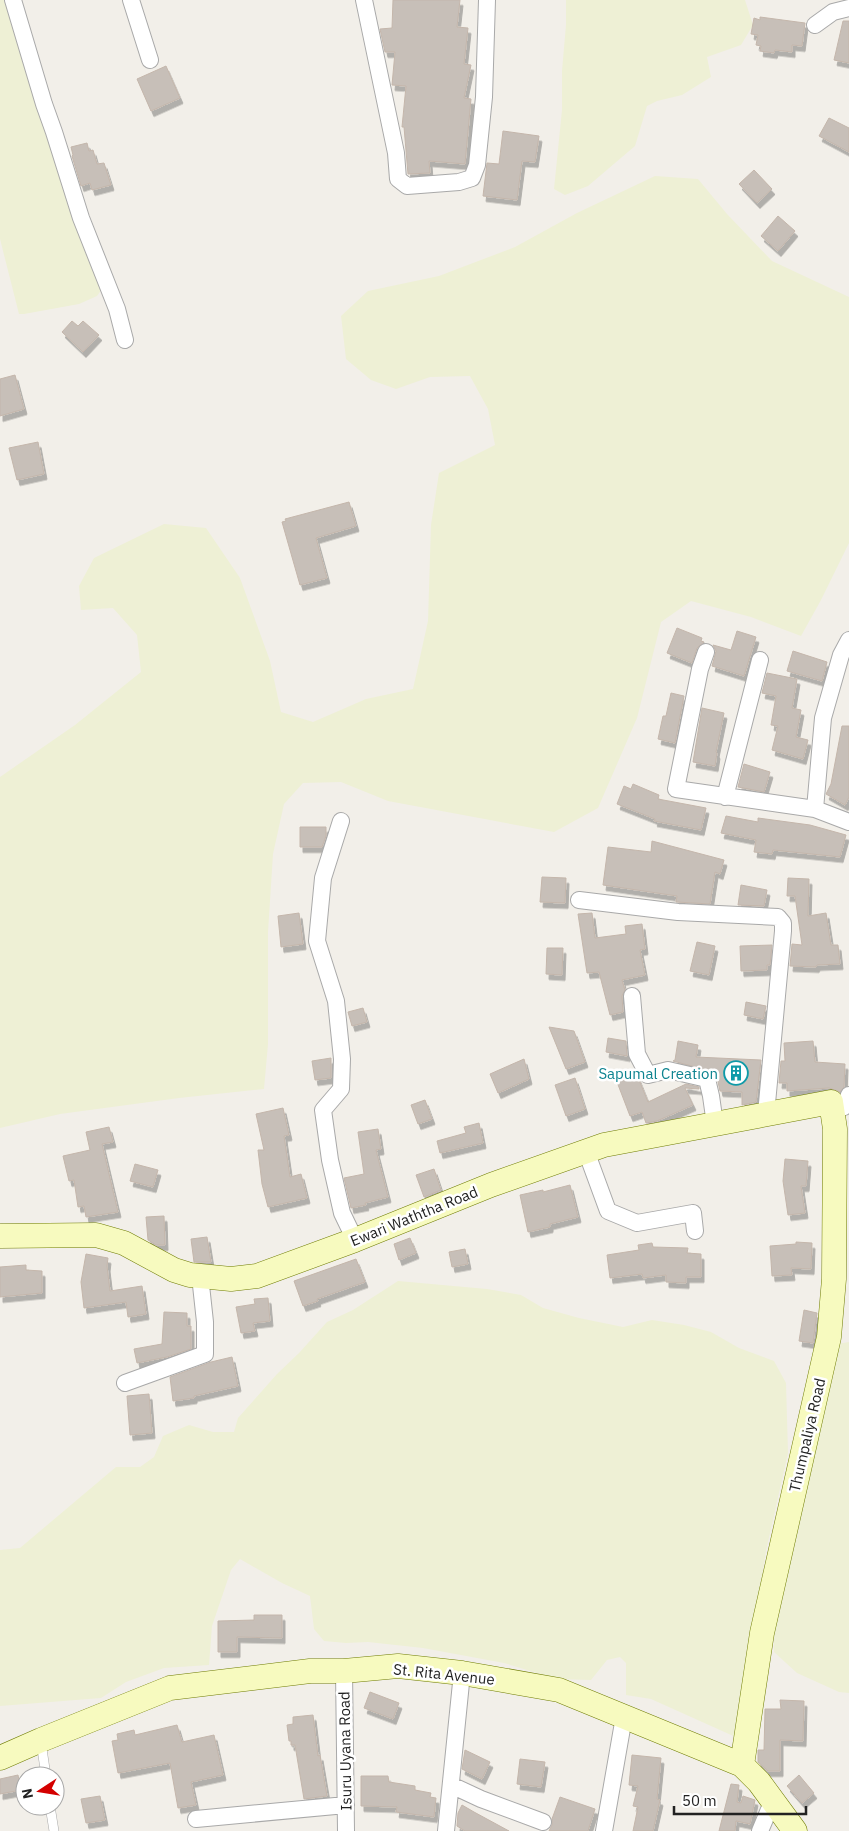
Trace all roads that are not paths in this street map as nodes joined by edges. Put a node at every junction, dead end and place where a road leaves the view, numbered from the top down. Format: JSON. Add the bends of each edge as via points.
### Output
{"nodes":[{"id":1,"x":13,"y":0,"type":"edge"},
{"id":2,"x":131,"y":0,"type":"edge"},
{"id":3,"x":364,"y":0,"type":"edge"},
{"id":4,"x":487,"y":0,"type":"edge"},
{"id":5,"x":849,"y":8,"type":"edge"},
{"id":6,"x":815,"y":25,"type":"dead end"},
{"id":7,"x":150,"y":60,"type":"dead end"},
{"id":8,"x":125,"y":340,"type":"dead end"},
{"id":9,"x":849,"y":640,"type":"edge"},
{"id":10,"x":706,"y":652,"type":"dead end"},
{"id":11,"x":760,"y":660,"type":"dead end"},
{"id":12,"x":725,"y":797,"type":"junction"},
{"id":13,"x":815,"y":809,"type":"junction"},
{"id":14,"x":341,"y":821,"type":"dead end"},
{"id":15,"x":849,"y":822,"type":"edge"},
{"id":16,"x":579,"y":900,"type":"dead end"},
{"id":17,"x":632,"y":996,"type":"dead end"},
{"id":18,"x":843,"y":1104,"type":"edge"},
{"id":19,"x":766,"y":1114,"type":"junction"},
{"id":20,"x":715,"y":1124,"type":"junction"},
{"id":21,"x":586,"y":1151,"type":"junction"},
{"id":22,"x":695,"y":1230,"type":"dead end"},
{"id":23,"x":0,"y":1236,"type":"edge"},
{"id":24,"x":355,"y":1240,"type":"junction"},
{"id":25,"x":200,"y":1276,"type":"junction"},
{"id":26,"x":125,"y":1384,"type":"dead end"},
{"id":27,"x":344,"y":1671,"type":"junction"},
{"id":28,"x":462,"y":1673,"type":"junction"},
{"id":29,"x":624,"y":1717,"type":"junction"},
{"id":30,"x":40,"y":1740,"type":"junction"},
{"id":31,"x":0,"y":1758,"type":"edge"},
{"id":32,"x":742,"y":1765,"type":"junction"},
{"id":33,"x":44,"y":1766,"type":"edge"},
{"id":34,"x":451,"y":1785,"type":"junction"},
{"id":35,"x":773,"y":1800,"type":"junction"},
{"id":36,"x":346,"y":1805,"type":"junction"},
{"id":37,"x":52,"y":1816,"type":"edge"},
{"id":38,"x":196,"y":1820,"type":"dead end"},
{"id":39,"x":543,"y":1822,"type":"dead end"},
{"id":40,"x":54,"y":1831,"type":"edge"},
{"id":41,"x":346,"y":1831,"type":"edge"},
{"id":42,"x":446,"y":1831,"type":"edge"},
{"id":43,"x":604,"y":1831,"type":"edge"},
{"id":44,"x":760,"y":1831,"type":"edge"},
{"id":45,"x":795,"y":1831,"type":"edge"}],
"edges":[{"from":1,"to":8,"type":"street","via":[[78,209],[117,309]]},
{"from":2,"to":7,"type":"street"},
{"from":3,"to":4,"type":"street","via":[[396,153],[398,179],[407,186],[472,178],[477,165],[484,97]]},
{"from":5,"to":6,"type":"street","via":[[833,12]]},
{"from":9,"to":13,"type":"street","via":[[841,655],[823,718]]},
{"from":10,"to":12,"type":"street","via":[[676,789]]},
{"from":11,"to":12,"type":"street"},
{"from":12,"to":13,"type":"street"},
{"from":13,"to":15,"type":"street"},
{"from":14,"to":24,"type":"street","via":[[323,878],[317,941],[336,1001],[342,1059],[341,1089],[323,1110],[342,1213]]},
{"from":16,"to":19,"type":"street","via":[[678,912],[778,917],[783,923],[783,932]]},
{"from":17,"to":20,"type":"street","via":[[637,1054],[648,1075],[668,1070],[707,1079]]},
{"from":18,"to":19,"type":"street","name":"Ewari Waththa Road"},
{"from":18,"to":32,"type":"street","name":"Thumpaliya Road","via":[[835,1139],[834,1278],[829,1336],[762,1633]]},
{"from":19,"to":20,"type":"street","name":"Ewari Waththa Road"},
{"from":20,"to":21,"type":"street","name":"Ewari Waththa Road"},
{"from":21,"to":22,"type":"street","via":[[608,1211],[637,1223],[693,1213]]},
{"from":21,"to":24,"type":"street","name":"Ewari Waththa Road"},
{"from":23,"to":25,"type":"street","name":"Ewari Waththa Road","via":[[96,1235],[124,1243],[174,1270]]},
{"from":24,"to":25,"type":"street","name":"Ewari Waththa Road","via":[[257,1276],[231,1279]]},
{"from":25,"to":26,"type":"street","via":[[205,1354]]},
{"from":27,"to":28,"type":"street","name":"St. Rita Avenue","via":[[398,1666]]},
{"from":27,"to":30,"type":"street","name":"St. Rita Avenue","via":[[310,1671],[170,1688]]},
{"from":27,"to":36,"type":"street","name":"Isuru Uyana Road"},
{"from":28,"to":29,"type":"street","name":"St. Rita Avenue","via":[[559,1690]]},
{"from":28,"to":34,"type":"street"},
{"from":29,"to":32,"type":"street","name":"St. Rita Avenue"},
{"from":29,"to":43,"type":"street"},
{"from":30,"to":31,"type":"street","name":"St. Rita Avenue"},
{"from":30,"to":33,"type":"lane"},
{"from":32,"to":35,"type":"street","name":"St. Rita Avenue"},
{"from":34,"to":39,"type":"street"},
{"from":34,"to":42,"type":"street"},
{"from":35,"to":44,"type":"street"},
{"from":35,"to":45,"type":"street","name":"St. Rita Avenue"},
{"from":36,"to":38,"type":"street"},
{"from":36,"to":41,"type":"street","name":"Isuru Uyana Road"},
{"from":37,"to":40,"type":"lane"}]}
